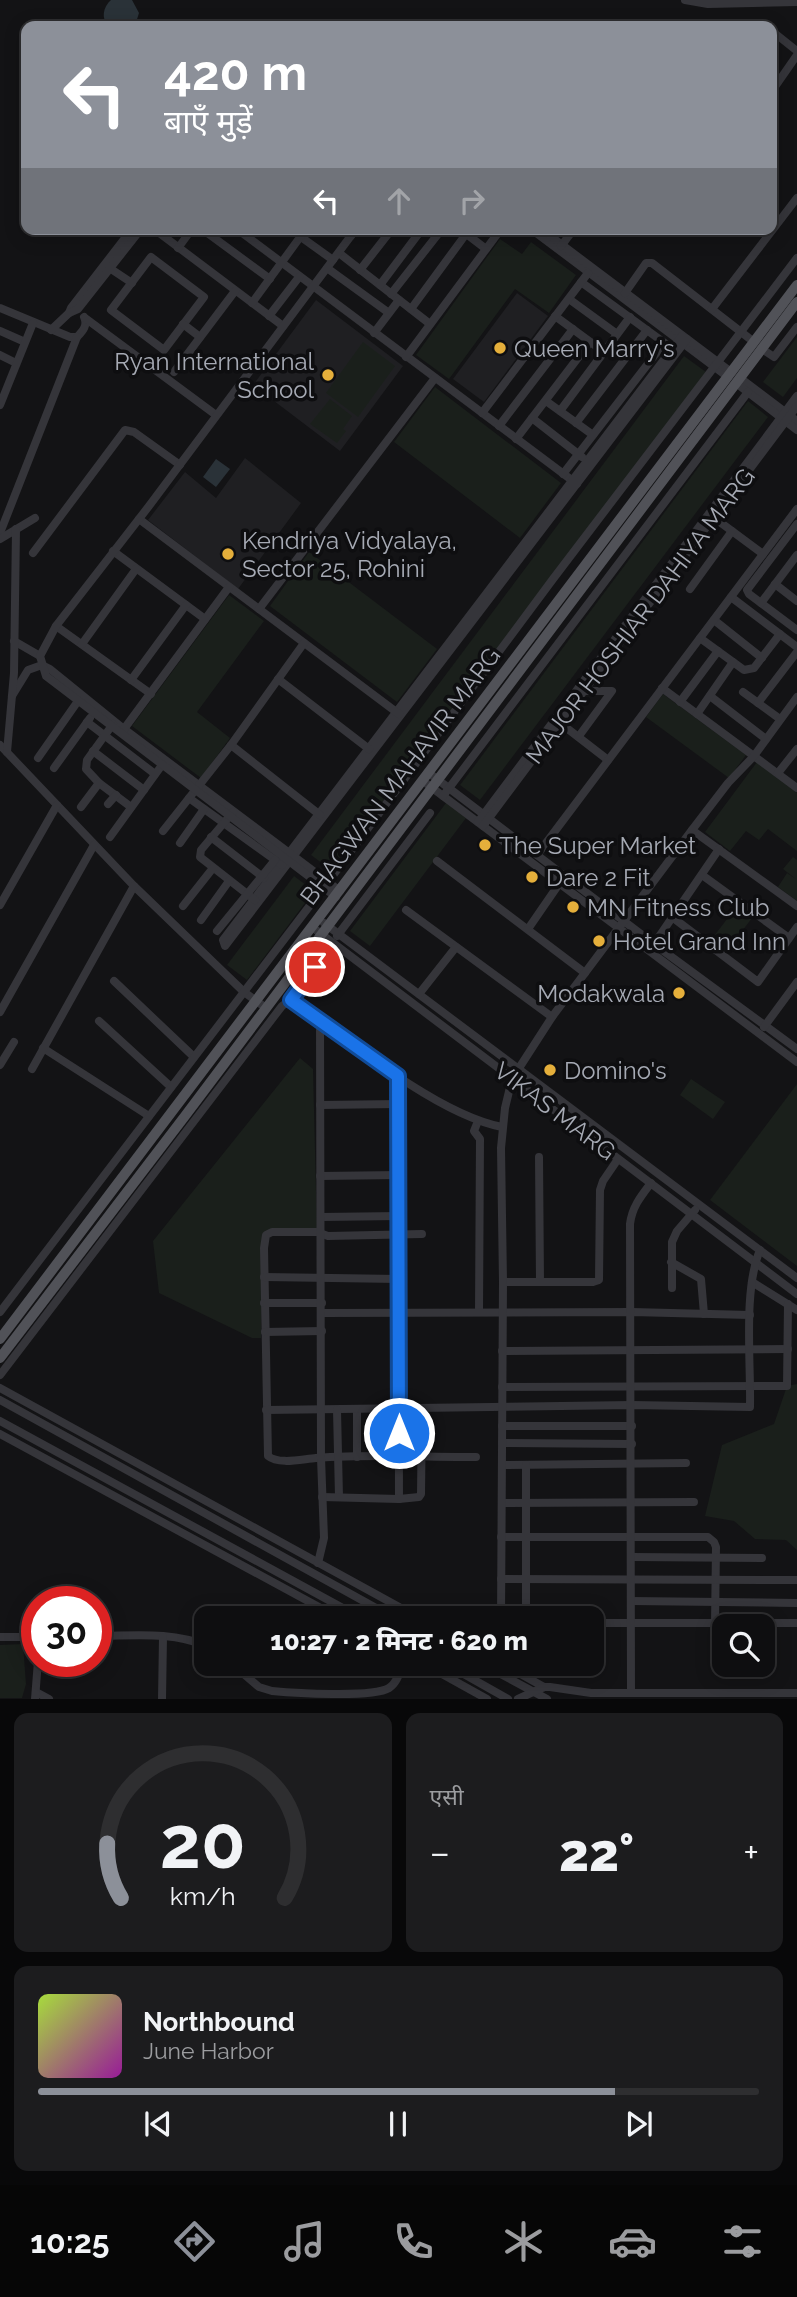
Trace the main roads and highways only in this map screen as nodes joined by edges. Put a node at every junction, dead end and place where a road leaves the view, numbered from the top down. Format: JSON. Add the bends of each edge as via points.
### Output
{"nodes":[{"id":1,"x":797,"y":285,"type":"edge"},
{"id":2,"x":797,"y":302,"type":"edge"},
{"id":3,"x":758,"y":345,"type":"junction"},
{"id":4,"x":627,"y":519,"type":"junction"},
{"id":5,"x":0,"y":1339,"type":"edge"},
{"id":6,"x":0,"y":1358,"type":"edge"}],
"edges":[{"from":1,"to":3,"type":"main road"},
{"from":2,"to":3,"type":"main road"},
{"from":3,"to":4,"type":"main road","name":"BHAGWAN MAHAVIR MARG"},
{"from":4,"to":5,"type":"main road","name":"BHAGWAN MAHAVIR MARG"},
{"from":4,"to":6,"type":"main road","name":"BHAGWAN MAHAVIR MARG","via":[[435,784]]}]}
